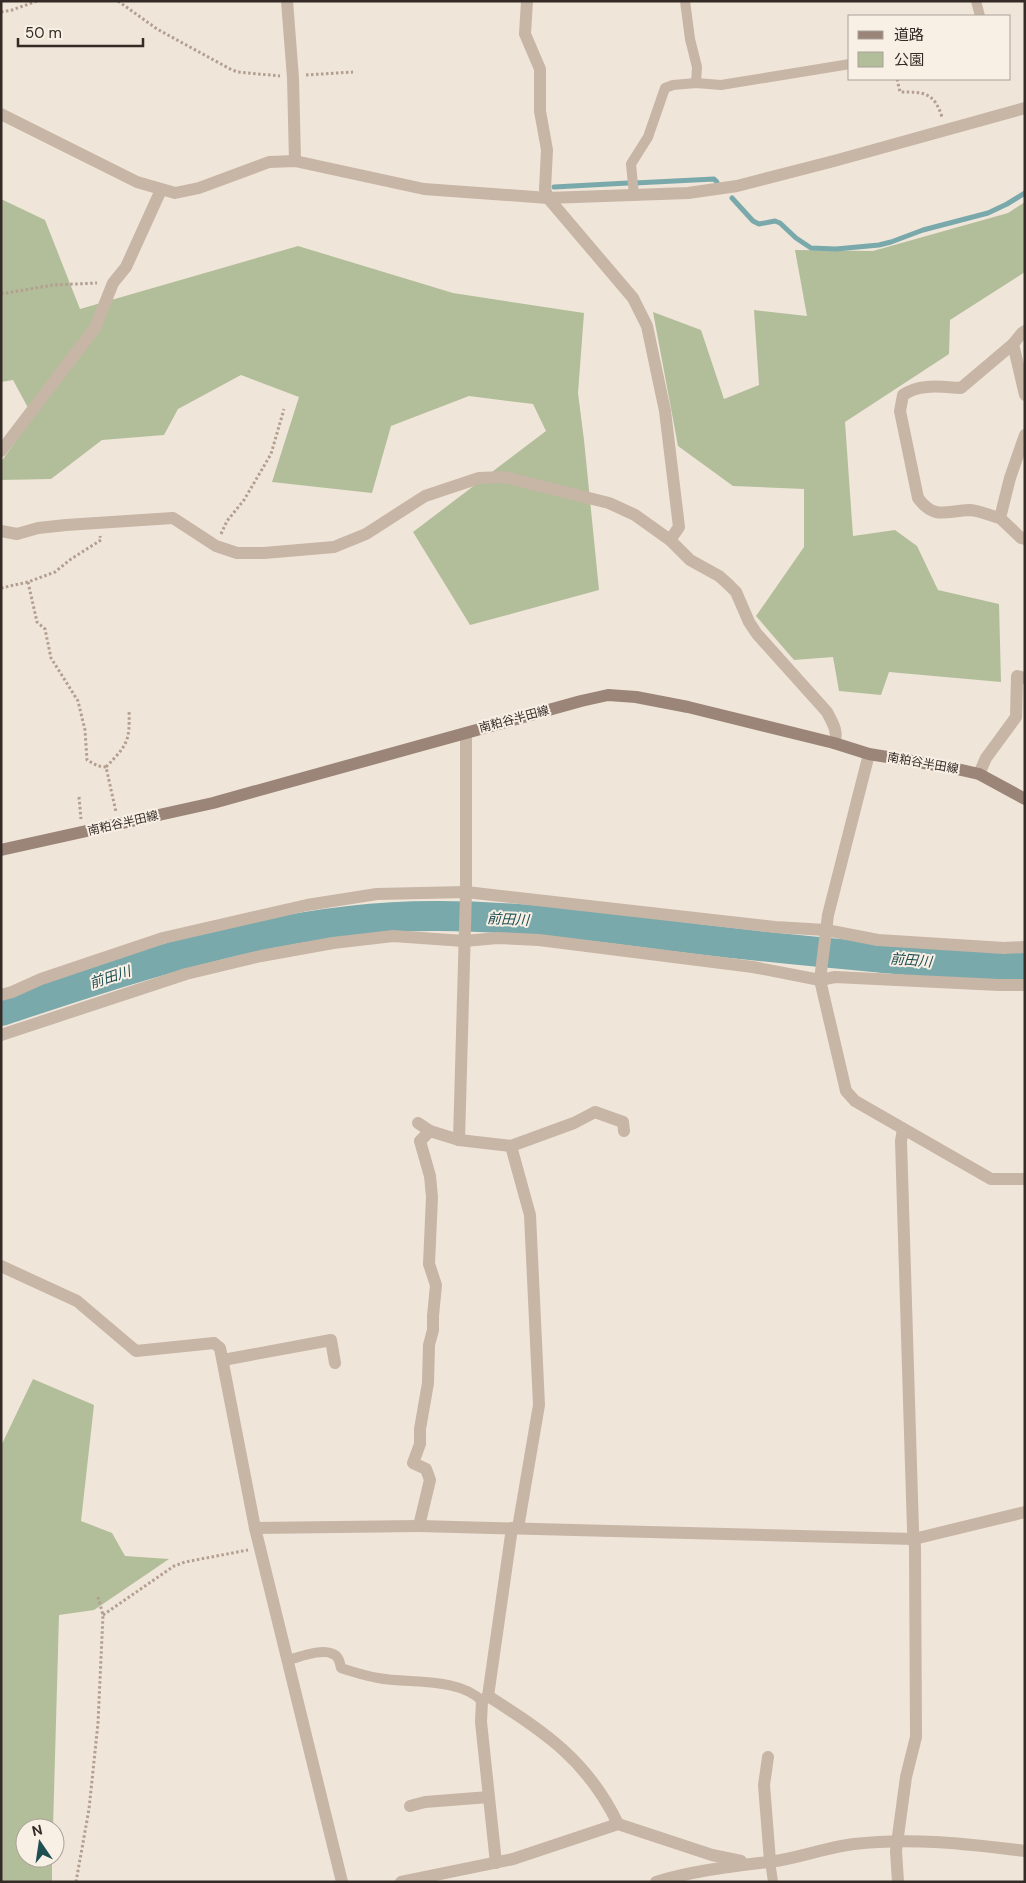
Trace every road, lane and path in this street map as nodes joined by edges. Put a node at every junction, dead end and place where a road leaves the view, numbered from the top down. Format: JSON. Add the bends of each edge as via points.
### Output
{"nodes":[{"id":1,"x":37,"y":1,"type":"edge"},
{"id":2,"x":118,"y":1,"type":"edge"},
{"id":3,"x":287,"y":1,"type":"edge"},
{"id":4,"x":527,"y":1,"type":"edge"},
{"id":5,"x":685,"y":1,"type":"edge"},
{"id":6,"x":976,"y":1,"type":"edge"},
{"id":7,"x":1,"y":12,"type":"edge"},
{"id":8,"x":980,"y":15,"type":"edge"},
{"id":9,"x":848,"y":64,"type":"edge"},
{"id":10,"x":353,"y":72,"type":"dead end"},
{"id":11,"x":292,"y":78,"type":"junction"},
{"id":12,"x":896,"y":80,"type":"edge"},
{"id":13,"x":696,"y":83,"type":"junction"},
{"id":14,"x":1025,"y":108,"type":"edge"},
{"id":15,"x":1,"y":114,"type":"edge"},
{"id":16,"x":946,"y":130,"type":"junction"},
{"id":17,"x":295,"y":161,"type":"junction"},
{"id":18,"x":161,"y":190,"type":"junction"},
{"id":19,"x":634,"y":195,"type":"junction"},
{"id":20,"x":548,"y":198,"type":"junction"},
{"id":21,"x":113,"y":283,"type":"junction"},
{"id":22,"x":1,"y":294,"type":"edge"},
{"id":23,"x":1025,"y":331,"type":"edge"},
{"id":24,"x":1013,"y":344,"type":"junction"},
{"id":25,"x":1025,"y":395,"type":"edge"},
{"id":26,"x":284,"y":409,"type":"dead end"},
{"id":27,"x":1025,"y":435,"type":"edge"},
{"id":28,"x":1,"y":452,"type":"edge"},
{"id":29,"x":1000,"y":518,"type":"junction"},
{"id":30,"x":97,"y":523,"type":"junction"},
{"id":31,"x":1,"y":532,"type":"edge"},
{"id":32,"x":1025,"y":539,"type":"edge"},
{"id":33,"x":670,"y":540,"type":"junction"},
{"id":34,"x":216,"y":546,"type":"junction"},
{"id":35,"x":28,"y":582,"type":"junction"},
{"id":36,"x":1,"y":588,"type":"edge"},
{"id":37,"x":1025,"y":678,"type":"edge"},
{"id":38,"x":129,"y":710,"type":"dead end"},
{"id":39,"x":466,"y":732,"type":"junction"},
{"id":40,"x":834,"y":743,"type":"junction"},
{"id":41,"x":869,"y":754,"type":"junction"},
{"id":42,"x":106,"y":767,"type":"junction"},
{"id":43,"x":979,"y":774,"type":"junction"},
{"id":44,"x":79,"y":797,"type":"dead end"},
{"id":45,"x":1025,"y":799,"type":"edge"},
{"id":46,"x":119,"y":824,"type":"junction"},
{"id":47,"x":80,"y":832,"type":"junction"},
{"id":48,"x":1,"y":850,"type":"edge"},
{"id":49,"x":465,"y":896,"type":"junction"},
{"id":50,"x":826,"y":930,"type":"junction"},
{"id":51,"x":464,"y":936,"type":"junction"},
{"id":52,"x":1025,"y":947,"type":"edge"},
{"id":53,"x":821,"y":976,"type":"junction"},
{"id":54,"x":1025,"y":985,"type":"edge"},
{"id":55,"x":1,"y":995,"type":"edge"},
{"id":56,"x":1,"y":1034,"type":"edge"},
{"id":57,"x":418,"y":1124,"type":"dead end"},
{"id":58,"x":903,"y":1128,"type":"junction"},
{"id":59,"x":430,"y":1131,"type":"junction"},
{"id":60,"x":624,"y":1131,"type":"dead end"},
{"id":61,"x":459,"y":1140,"type":"junction"},
{"id":62,"x":511,"y":1146,"type":"junction"},
{"id":63,"x":1025,"y":1179,"type":"edge"},
{"id":64,"x":1,"y":1266,"type":"edge"},
{"id":65,"x":223,"y":1360,"type":"junction"},
{"id":66,"x":335,"y":1363,"type":"dead end"},
{"id":67,"x":1025,"y":1512,"type":"edge"},
{"id":68,"x":419,"y":1526,"type":"junction"},
{"id":69,"x":255,"y":1528,"type":"junction"},
{"id":70,"x":515,"y":1528,"type":"junction"},
{"id":71,"x":914,"y":1539,"type":"junction"},
{"id":72,"x":260,"y":1547,"type":"junction"},
{"id":73,"x":98,"y":1597,"type":"dead end"},
{"id":74,"x":103,"y":1616,"type":"junction"},
{"id":75,"x":288,"y":1660,"type":"junction"},
{"id":76,"x":485,"y":1699,"type":"junction"},
{"id":77,"x":768,"y":1757,"type":"dead end"},
{"id":78,"x":489,"y":1798,"type":"junction"},
{"id":79,"x":410,"y":1806,"type":"dead end"},
{"id":80,"x":618,"y":1824,"type":"junction"},
{"id":81,"x":898,"y":1840,"type":"junction"},
{"id":82,"x":1025,"y":1851,"type":"edge"},
{"id":83,"x":770,"y":1862,"type":"junction"},
{"id":84,"x":496,"y":1863,"type":"junction"},
{"id":85,"x":754,"y":1863,"type":"junction"},
{"id":86,"x":76,"y":1882,"type":"edge"},
{"id":87,"x":342,"y":1882,"type":"edge"},
{"id":88,"x":400,"y":1882,"type":"edge"},
{"id":89,"x":656,"y":1882,"type":"edge"},
{"id":90,"x":773,"y":1882,"type":"edge"},
{"id":91,"x":898,"y":1882,"type":"edge"}],
"edges":[{"from":1,"to":7,"type":"path"},
{"from":2,"to":11,"type":"path","via":[[157,29],[232,70]]},
{"from":3,"to":11,"type":"street"},
{"from":4,"to":20,"type":"street","via":[[525,34],[540,69],[540,111],[547,150],[545,189]]},
{"from":5,"to":13,"type":"lane","via":[[697,67]]},
{"from":6,"to":8,"type":"lane"},
{"from":9,"to":13,"type":"lane","via":[[721,85]]},
{"from":10,"to":11,"type":"path"},
{"from":11,"to":17,"type":"street"},
{"from":12,"to":16,"type":"path","via":[[900,92],[915,92],[934,98]]},
{"from":13,"to":19,"type":"lane","via":[[666,88],[648,138],[631,164]]},
{"from":14,"to":16,"type":"street"},
{"from":15,"to":18,"type":"street","via":[[137,182]]},
{"from":16,"to":19,"type":"street","via":[[737,186],[688,193]]},
{"from":17,"to":18,"type":"street","via":[[269,162],[199,188],[175,192]]},
{"from":17,"to":20,"type":"street","via":[[424,189]]},
{"from":18,"to":21,"type":"street","via":[[126,267]]},
{"from":19,"to":20,"type":"street"},
{"from":20,"to":33,"type":"street","via":[[633,298],[647,326],[665,412],[675,489],[679,527]]},
{"from":21,"to":22,"type":"path","via":[[53,284]]},
{"from":21,"to":28,"type":"street","via":[[95,328]]},
{"from":23,"to":24,"type":"street"},
{"from":24,"to":25,"type":"street"},
{"from":24,"to":29,"type":"street","via":[[961,388],[910,390],[903,395],[900,411],[918,498],[926,508],[942,513],[971,510]]},
{"from":26,"to":34,"type":"path","via":[[271,454],[244,500],[227,521]]},
{"from":27,"to":29,"type":"street"},
{"from":29,"to":32,"type":"street"},
{"from":30,"to":31,"type":"street","via":[[38,528],[17,534]]},
{"from":30,"to":34,"type":"street","via":[[173,518]]},
{"from":30,"to":35,"type":"path","via":[[102,540],[56,572]]},
{"from":33,"to":34,"type":"street","via":[[635,515],[609,503],[504,477],[479,478],[425,496],[366,534],[334,547],[237,553]]},
{"from":33,"to":40,"type":"street","via":[[690,560],[719,576],[736,592],[757,634],[827,712],[834,727]]},
{"from":35,"to":36,"type":"path"},
{"from":35,"to":42,"type":"path","via":[[37,622],[45,629],[51,658],[78,700],[87,760]]},
{"from":37,"to":43,"type":"street","via":[[1017,676],[1016,717],[986,758]]},
{"from":38,"to":42,"type":"path","via":[[128,742]]},
{"from":39,"to":40,"type":"main road","name":"南粕谷半田線","via":[[608,695],[688,707]]},
{"from":39,"to":46,"type":"main road","name":"南粕谷半田線","via":[[213,803]]},
{"from":39,"to":49,"type":"street"},
{"from":40,"to":41,"type":"main road","name":"南粕谷半田線"},
{"from":41,"to":43,"type":"main road","name":"南粕谷半田線"},
{"from":41,"to":50,"type":"street"},
{"from":42,"to":46,"type":"path"},
{"from":43,"to":45,"type":"main road","name":"南粕谷半田線"},
{"from":44,"to":47,"type":"path"},
{"from":46,"to":47,"type":"main road","name":"南粕谷半田線"},
{"from":47,"to":48,"type":"main road","name":"南粕谷半田線"},
{"from":49,"to":50,"type":"street"},
{"from":49,"to":51,"type":"street"},
{"from":49,"to":55,"type":"street","via":[[377,894],[307,905],[163,938]]},
{"from":50,"to":52,"type":"street","via":[[878,940]]},
{"from":50,"to":53,"type":"street"},
{"from":51,"to":53,"type":"street","via":[[539,940]]},
{"from":51,"to":56,"type":"street","via":[[393,936],[261,956],[186,974]]},
{"from":51,"to":61,"type":"street"},
{"from":53,"to":54,"type":"street"},
{"from":53,"to":58,"type":"street","via":[[846,1091],[855,1101]]},
{"from":57,"to":59,"type":"street"},
{"from":58,"to":63,"type":"street","via":[[991,1179]]},
{"from":58,"to":71,"type":"street"},
{"from":59,"to":61,"type":"street"},
{"from":59,"to":68,"type":"street","via":[[420,1140],[430,1176],[429,1264],[436,1286],[428,1383],[420,1444],[413,1463],[426,1470],[430,1480]]},
{"from":60,"to":62,"type":"street","via":[[623,1122],[595,1112]]},
{"from":61,"to":62,"type":"street"},
{"from":62,"to":70,"type":"street","via":[[530,1215],[539,1405]]},
{"from":64,"to":65,"type":"street","via":[[77,1301],[136,1351],[214,1343],[220,1348]]},
{"from":65,"to":66,"type":"street","via":[[331,1340]]},
{"from":65,"to":69,"type":"street"},
{"from":67,"to":71,"type":"street"},
{"from":68,"to":69,"type":"street"},
{"from":68,"to":70,"type":"street"},
{"from":69,"to":72,"type":"street"},
{"from":70,"to":71,"type":"street"},
{"from":70,"to":76,"type":"street"},
{"from":71,"to":81,"type":"street","via":[[916,1737],[906,1777]]},
{"from":72,"to":74,"type":"path","via":[[174,1566]]},
{"from":72,"to":75,"type":"street"},
{"from":73,"to":74,"type":"path"},
{"from":74,"to":86,"type":"path","via":[[98,1723],[89,1809]]},
{"from":75,"to":76,"type":"lane","via":[[323,1652],[334,1654],[339,1658],[341,1668],[379,1678],[431,1682]]},
{"from":75,"to":87,"type":"street"},
{"from":76,"to":78,"type":"street","via":[[482,1722]]},
{"from":76,"to":80,"type":"street","via":[[542,1731],[577,1763],[608,1802]]},
{"from":77,"to":83,"type":"street","via":[[764,1785]]},
{"from":78,"to":79,"type":"street"},
{"from":78,"to":84,"type":"street"},
{"from":80,"to":84,"type":"street"},
{"from":80,"to":85,"type":"street","via":[[718,1857]]},
{"from":81,"to":82,"type":"street"},
{"from":81,"to":83,"type":"street","via":[[852,1844]]},
{"from":81,"to":91,"type":"street"},
{"from":83,"to":85,"type":"street"},
{"from":83,"to":90,"type":"lane"},
{"from":84,"to":88,"type":"street"},
{"from":85,"to":89,"type":"street"}]}
